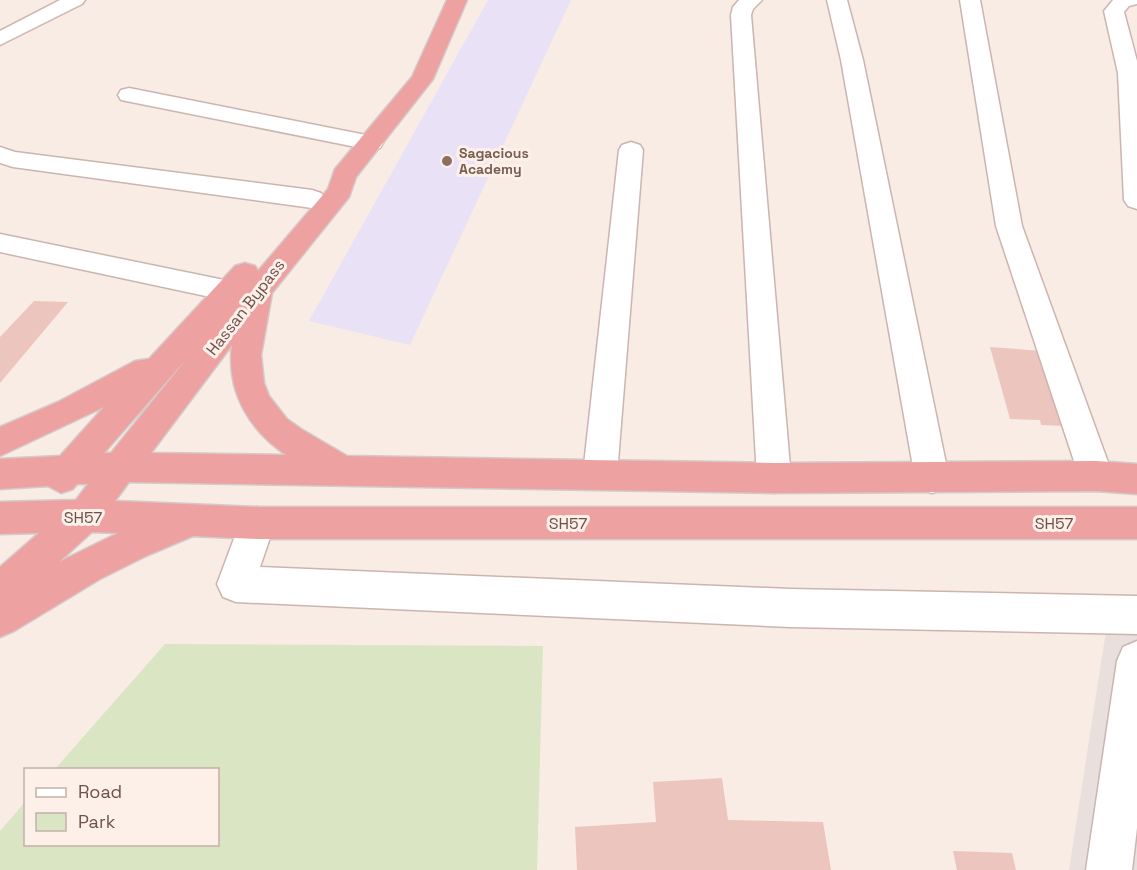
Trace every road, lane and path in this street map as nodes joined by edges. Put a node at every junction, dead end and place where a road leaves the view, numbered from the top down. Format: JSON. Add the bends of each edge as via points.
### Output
{"nodes":[{"id":1,"x":75,"y":0,"type":"edge"},
{"id":2,"x":457,"y":0,"type":"edge"},
{"id":3,"x":752,"y":0,"type":"edge"},
{"id":4,"x":837,"y":0,"type":"edge"},
{"id":5,"x":970,"y":0,"type":"edge"},
{"id":6,"x":1130,"y":0,"type":"edge"},
{"id":7,"x":0,"y":39,"type":"edge"},
{"id":8,"x":129,"y":95,"type":"dead end"},
{"id":9,"x":372,"y":143,"type":"junction"},
{"id":10,"x":631,"y":150,"type":"dead end"},
{"id":11,"x":4,"y":162,"type":"edge"},
{"id":12,"x":1136,"y":170,"type":"edge"},
{"id":13,"x":344,"y":175,"type":"junction"},
{"id":14,"x":312,"y":199,"type":"junction"},
{"id":15,"x":1137,"y":200,"type":"edge"},
{"id":16,"x":0,"y":243,"type":"edge"},
{"id":17,"x":260,"y":287,"type":"junction"},
{"id":18,"x":229,"y":291,"type":"junction"},
{"id":19,"x":167,"y":360,"type":"junction"},
{"id":20,"x":0,"y":442,"type":"edge"},
{"id":21,"x":120,"y":467,"type":"junction"},
{"id":22,"x":68,"y":470,"type":"junction"},
{"id":23,"x":343,"y":470,"type":"junction"},
{"id":24,"x":0,"y":474,"type":"edge"},
{"id":25,"x":600,"y":474,"type":"junction"},
{"id":26,"x":1096,"y":476,"type":"junction"},
{"id":27,"x":785,"y":478,"type":"junction"},
{"id":28,"x":932,"y":478,"type":"junction"},
{"id":29,"x":1137,"y":479,"type":"edge"},
{"id":30,"x":85,"y":516,"type":"junction"},
{"id":31,"x":193,"y":520,"type":"junction"},
{"id":32,"x":257,"y":523,"type":"junction"},
{"id":33,"x":803,"y":523,"type":"junction"},
{"id":34,"x":1137,"y":523,"type":"edge"},
{"id":35,"x":7,"y":524,"type":"edge"},
{"id":36,"x":0,"y":591,"type":"edge"},
{"id":37,"x":1137,"y":615,"type":"edge"},
{"id":38,"x":0,"y":618,"type":"edge"},
{"id":39,"x":1137,"y":661,"type":"edge"},
{"id":40,"x":1109,"y":870,"type":"edge"}],
"edges":[{"from":1,"to":7,"type":"street"},
{"from":2,"to":9,"type":"highway","name":"Hassan Bypass","via":[[422,78]]},
{"from":3,"to":27,"type":"street","via":[[741,15]]},
{"from":4,"to":28,"type":"street","via":[[852,60]]},
{"from":5,"to":26,"type":"street","via":[[1009,226]]},
{"from":6,"to":12,"type":"street","via":[[1114,11],[1129,73]]},
{"from":8,"to":9,"type":"street"},
{"from":9,"to":13,"type":"highway","name":"Hassan Bypass"},
{"from":10,"to":25,"type":"street"},
{"from":11,"to":14,"type":"street"},
{"from":12,"to":15,"type":"street"},
{"from":13,"to":14,"type":"highway"},
{"from":13,"to":17,"type":"highway","name":"Hassan Bypass","via":[[340,191]]},
{"from":14,"to":18,"type":"highway"},
{"from":16,"to":18,"type":"street"},
{"from":17,"to":21,"type":"highway","name":"Hassan Bypass"},
{"from":17,"to":23,"type":"highway","via":[[246,362],[249,390],[258,410],[297,446]]},
{"from":18,"to":19,"type":"highway"},
{"from":19,"to":20,"type":"highway"},
{"from":19,"to":22,"type":"highway"},
{"from":21,"to":22,"type":"highway"},
{"from":21,"to":23,"type":"highway"},
{"from":21,"to":30,"type":"highway","name":"Hassan Bypass"},
{"from":22,"to":24,"type":"highway"},
{"from":22,"to":35,"type":"highway"},
{"from":23,"to":25,"type":"highway"},
{"from":25,"to":27,"type":"highway"},
{"from":26,"to":28,"type":"highway"},
{"from":26,"to":29,"type":"highway"},
{"from":27,"to":28,"type":"highway"},
{"from":27,"to":33,"type":"highway"},
{"from":30,"to":31,"type":"highway","name":"SH57"},
{"from":30,"to":35,"type":"highway","name":"SH57"},
{"from":30,"to":36,"type":"highway","name":"Hassan Bypass"},
{"from":31,"to":32,"type":"highway","name":"SH57"},
{"from":31,"to":38,"type":"highway","via":[[148,536],[95,562]]},
{"from":32,"to":33,"type":"highway","name":"SH57"},
{"from":32,"to":37,"type":"street","via":[[236,584],[790,608]]},
{"from":33,"to":34,"type":"highway","name":"SH57"},
{"from":39,"to":40,"type":"street"}]}
